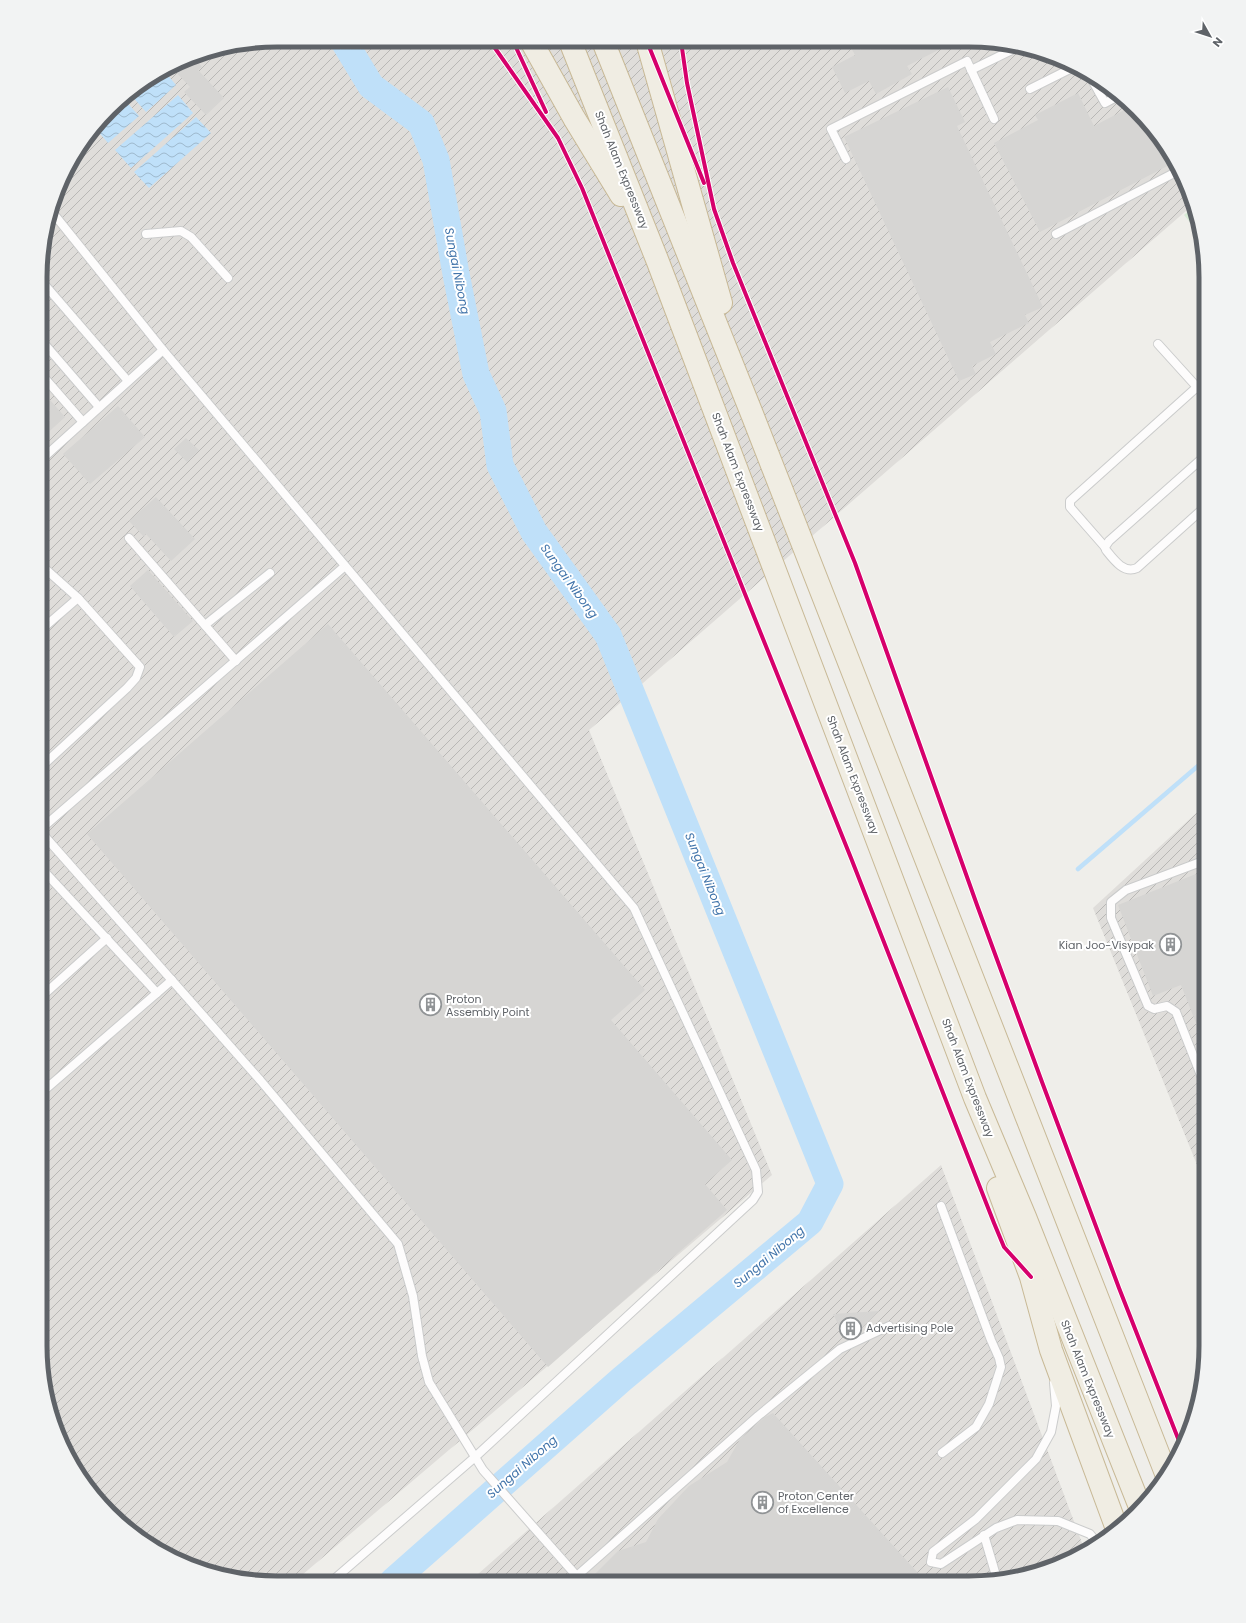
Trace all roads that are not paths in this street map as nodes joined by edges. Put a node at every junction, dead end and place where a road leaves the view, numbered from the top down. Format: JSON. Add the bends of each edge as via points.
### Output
{"nodes":[{"id":1,"x":534,"y":47,"type":"edge"},
{"id":2,"x":572,"y":47,"type":"edge"},
{"id":3,"x":605,"y":47,"type":"edge"},
{"id":4,"x":649,"y":47,"type":"edge"},
{"id":5,"x":1011,"y":51,"type":"edge"},
{"id":6,"x":971,"y":70,"type":"junction"},
{"id":7,"x":1068,"y":70,"type":"edge"},
{"id":8,"x":1095,"y":85,"type":"edge"},
{"id":9,"x":1030,"y":89,"type":"dead end"},
{"id":10,"x":1114,"y":98,"type":"edge"},
{"id":11,"x":994,"y":119,"type":"dead end"},
{"id":12,"x":846,"y":159,"type":"dead end"},
{"id":13,"x":1174,"y":173,"type":"edge"},
{"id":14,"x":56,"y":216,"type":"edge"},
{"id":15,"x":146,"y":234,"type":"dead end"},
{"id":16,"x":1056,"y":234,"type":"dead end"},
{"id":17,"x":653,"y":247,"type":"junction"},
{"id":18,"x":228,"y":278,"type":"dead end"},
{"id":19,"x":47,"y":287,"type":"edge"},
{"id":20,"x":1158,"y":344,"type":"dead end"},
{"id":21,"x":47,"y":347,"type":"edge"},
{"id":22,"x":163,"y":350,"type":"junction"},
{"id":23,"x":47,"y":381,"type":"edge"},
{"id":24,"x":128,"y":381,"type":"junction"},
{"id":25,"x":1197,"y":387,"type":"joint"},
{"id":26,"x":99,"y":407,"type":"junction"},
{"id":27,"x":752,"y":414,"type":"junction"},
{"id":28,"x":83,"y":422,"type":"junction"},
{"id":29,"x":47,"y":454,"type":"edge"},
{"id":30,"x":1199,"y":461,"type":"edge"},
{"id":31,"x":1199,"y":512,"type":"edge"},
{"id":32,"x":129,"y":538,"type":"dead end"},
{"id":33,"x":1105,"y":547,"type":"junction"},
{"id":34,"x":345,"y":566,"type":"junction"},
{"id":35,"x":47,"y":570,"type":"edge"},
{"id":36,"x":270,"y":573,"type":"dead end"},
{"id":37,"x":78,"y":598,"type":"junction"},
{"id":38,"x":47,"y":625,"type":"edge"},
{"id":39,"x":205,"y":625,"type":"junction"},
{"id":40,"x":236,"y":661,"type":"junction"},
{"id":41,"x":47,"y":761,"type":"edge"},
{"id":42,"x":47,"y":825,"type":"edge"},
{"id":43,"x":47,"y":837,"type":"edge"},
{"id":44,"x":1199,"y":863,"type":"edge"},
{"id":45,"x":47,"y":873,"type":"edge"},
{"id":46,"x":107,"y":938,"type":"junction"},
{"id":47,"x":172,"y":980,"type":"junction"},
{"id":48,"x":47,"y":992,"type":"edge"},
{"id":49,"x":157,"y":993,"type":"junction"},
{"id":50,"x":1199,"y":1070,"type":"edge"},
{"id":51,"x":47,"y":1088,"type":"edge"},
{"id":52,"x":975,"y":1098,"type":"junction"},
{"id":53,"x":941,"y":1206,"type":"dead end"},
{"id":54,"x":889,"y":1326,"type":"dead end"},
{"id":55,"x":1051,"y":1350,"type":"junction"},
{"id":56,"x":942,"y":1453,"type":"dead end"},
{"id":57,"x":474,"y":1458,"type":"junction"},
{"id":58,"x":1164,"y":1468,"type":"edge"},
{"id":59,"x":1138,"y":1502,"type":"edge"},
{"id":60,"x":1115,"y":1524,"type":"edge"},
{"id":61,"x":984,"y":1535,"type":"junction"},
{"id":62,"x":1094,"y":1539,"type":"edge"},
{"id":63,"x":995,"y":1575,"type":"edge"},
{"id":64,"x":338,"y":1576,"type":"edge"},
{"id":65,"x":576,"y":1576,"type":"edge"},
{"id":66,"x":582,"y":1576,"type":"edge"}],
"edges":[{"from":1,"to":17,"type":"highway","via":[[574,118]]},
{"from":2,"to":17,"type":"highway","name":"Shah Alam Expressway"},
{"from":3,"to":27,"type":"highway"},
{"from":4,"to":27,"type":"highway"},
{"from":5,"to":6,"type":"lane"},
{"from":6,"to":11,"type":"lane"},
{"from":6,"to":12,"type":"lane","via":[[967,61],[831,130]]},
{"from":7,"to":9,"type":"lane"},
{"from":8,"to":10,"type":"lane","via":[[1105,103]]},
{"from":13,"to":16,"type":"lane"},
{"from":14,"to":22,"type":"lane"},
{"from":15,"to":18,"type":"lane","via":[[181,231],[191,237]]},
{"from":17,"to":52,"type":"highway","name":"Shah Alam Expressway"},
{"from":19,"to":24,"type":"lane"},
{"from":20,"to":25,"type":"lane"},
{"from":21,"to":26,"type":"lane"},
{"from":22,"to":24,"type":"lane"},
{"from":22,"to":34,"type":"lane"},
{"from":23,"to":28,"type":"lane"},
{"from":24,"to":26,"type":"lane"},
{"from":25,"to":33,"type":"lane","via":[[1070,501],[1070,507]]},
{"from":26,"to":28,"type":"lane"},
{"from":27,"to":58,"type":"highway"},
{"from":28,"to":29,"type":"lane"},
{"from":30,"to":33,"type":"lane"},
{"from":31,"to":33,"type":"lane","via":[[1137,568],[1124,568],[1113,559]]},
{"from":32,"to":39,"type":"lane"},
{"from":34,"to":40,"type":"lane"},
{"from":34,"to":57,"type":"lane","via":[[634,908],[756,1170],[758,1192],[753,1200]]},
{"from":35,"to":37,"type":"lane"},
{"from":36,"to":39,"type":"lane"},
{"from":37,"to":38,"type":"lane"},
{"from":37,"to":41,"type":"lane","via":[[140,667],[139,673],[127,688]]},
{"from":39,"to":40,"type":"lane"},
{"from":40,"to":42,"type":"lane"},
{"from":43,"to":47,"type":"lane"},
{"from":44,"to":50,"type":"lane","via":[[1126,890],[1111,902],[1111,918],[1148,1006],[1154,1009],[1167,1006],[1176,1012]]},
{"from":45,"to":46,"type":"lane"},
{"from":46,"to":48,"type":"lane"},
{"from":46,"to":49,"type":"lane"},
{"from":47,"to":49,"type":"lane"},
{"from":47,"to":57,"type":"lane","via":[[398,1244],[413,1296],[422,1356],[429,1382]]},
{"from":49,"to":51,"type":"lane"},
{"from":52,"to":55,"type":"highway","via":[[994,1178],[1031,1277]]},
{"from":52,"to":59,"type":"highway","name":"Shah Alam Expressway"},
{"from":53,"to":56,"type":"lane","via":[[999,1358],[1000,1367],[989,1404],[976,1427]]},
{"from":54,"to":66,"type":"lane","via":[[840,1349],[758,1416]]},
{"from":55,"to":60,"type":"highway"},
{"from":55,"to":61,"type":"lane","via":[[1056,1406],[1050,1432],[1036,1458],[976,1519],[933,1552],[930,1562],[940,1564]]},
{"from":57,"to":64,"type":"lane"},
{"from":57,"to":65,"type":"lane"},
{"from":61,"to":62,"type":"lane","via":[[1017,1520],[1058,1521],[1090,1534]]},
{"from":61,"to":63,"type":"lane"}]}
